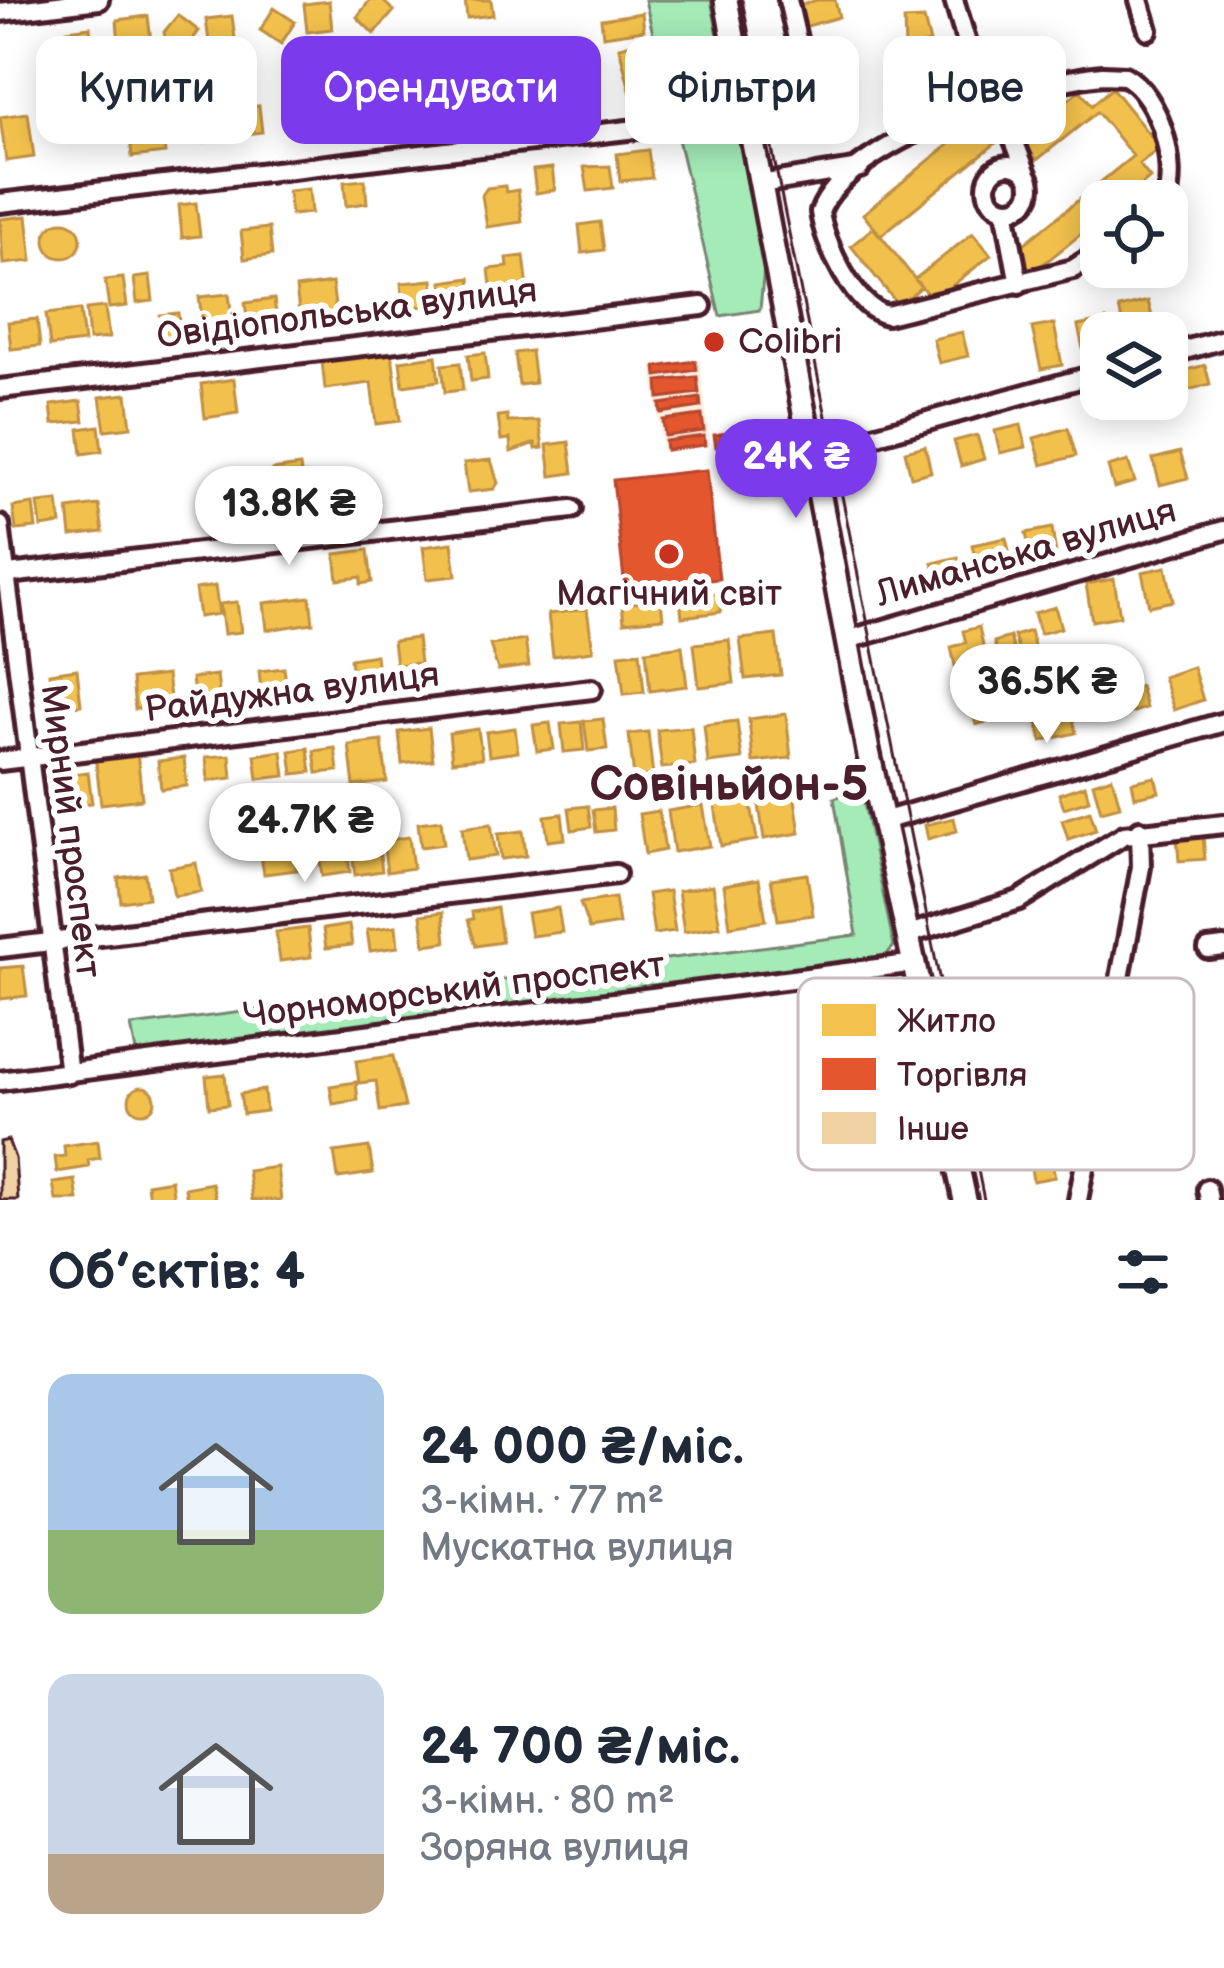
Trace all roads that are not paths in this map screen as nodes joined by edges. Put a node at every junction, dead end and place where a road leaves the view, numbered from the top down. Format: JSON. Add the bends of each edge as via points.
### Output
{"nodes":[{"id":1,"x":99,"y":0,"type":"edge"},
{"id":2,"x":726,"y":0,"type":"edge"},
{"id":3,"x":788,"y":0,"type":"edge"},
{"id":4,"x":954,"y":0,"type":"edge"},
{"id":5,"x":1139,"y":0,"type":"edge"},
{"id":6,"x":0,"y":12,"type":"edge"},
{"id":7,"x":1148,"y":30,"type":"dead end"},
{"id":8,"x":796,"y":36,"type":"edge"},
{"id":9,"x":965,"y":36,"type":"edge"},
{"id":10,"x":1066,"y":81,"type":"edge"},
{"id":11,"x":625,"y":130,"type":"edge"},
{"id":12,"x":895,"y":144,"type":"edge"},
{"id":13,"x":1015,"y":144,"type":"edge"},
{"id":14,"x":861,"y":167,"type":"junction"},
{"id":15,"x":1027,"y":175,"type":"junction"},
{"id":16,"x":1168,"y":180,"type":"edge"},
{"id":17,"x":760,"y":184,"type":"junction"},
{"id":18,"x":0,"y":203,"type":"edge"},
{"id":19,"x":1005,"y":209,"type":"junction"},
{"id":20,"x":1080,"y":264,"type":"edge"},
{"id":21,"x":1018,"y":284,"type":"junction"},
{"id":22,"x":702,"y":306,"type":"dead end"},
{"id":23,"x":1224,"y":339,"type":"edge"},
{"id":24,"x":1188,"y":349,"type":"edge"},
{"id":25,"x":1080,"y":379,"type":"edge"},
{"id":26,"x":0,"y":389,"type":"edge"},
{"id":27,"x":812,"y":453,"type":"junction"},
{"id":28,"x":572,"y":509,"type":"dead end"},
{"id":29,"x":0,"y":525,"type":"edge"},
{"id":30,"x":1224,"y":530,"type":"edge"},
{"id":31,"x":3,"y":575,"type":"edge"},
{"id":32,"x":848,"y":640,"type":"junction"},
{"id":33,"x":592,"y":689,"type":"dead end"},
{"id":34,"x":1224,"y":722,"type":"edge"},
{"id":35,"x":27,"y":758,"type":"junction"},
{"id":36,"x":0,"y":761,"type":"edge"},
{"id":37,"x":883,"y":821,"type":"junction"},
{"id":38,"x":1224,"y":824,"type":"edge"},
{"id":39,"x":1140,"y":830,"type":"junction"},
{"id":40,"x":616,"y":874,"type":"dead end"},
{"id":41,"x":909,"y":934,"type":"junction"},
{"id":42,"x":49,"y":943,"type":"junction"},
{"id":43,"x":0,"y":949,"type":"edge"},
{"id":44,"x":916,"y":964,"type":"junction"},
{"id":45,"x":808,"y":978,"type":"edge"},
{"id":46,"x":919,"y":978,"type":"edge"},
{"id":47,"x":1120,"y":978,"type":"edge"},
{"id":48,"x":798,"y":979,"type":"edge"},
{"id":49,"x":69,"y":1074,"type":"junction"},
{"id":50,"x":0,"y":1082,"type":"edge"},
{"id":51,"x":959,"y":1170,"type":"edge"},
{"id":52,"x":1084,"y":1170,"type":"edge"},
{"id":53,"x":965,"y":1200,"type":"edge"},
{"id":54,"x":1078,"y":1200,"type":"edge"}],
"edges":[{"from":1,"to":6,"type":"street"},
{"from":2,"to":17,"type":"street"},
{"from":3,"to":8,"type":"street"},
{"from":4,"to":9,"type":"street"},
{"from":5,"to":7,"type":"street"},
{"from":10,"to":16,"type":"street","via":[[1125,76],[1138,83],[1150,99]]},
{"from":11,"to":18,"type":"street"},
{"from":12,"to":14,"type":"street"},
{"from":13,"to":15,"type":"street"},
{"from":14,"to":17,"type":"street"},
{"from":14,"to":21,"type":"street","via":[[820,212],[875,313],[904,314]]},
{"from":15,"to":19,"type":"street","via":[[1029,196]]},
{"from":15,"to":19,"type":"street","via":[[1009,164],[990,174],[988,196]]},
{"from":17,"to":27,"type":"street"},
{"from":19,"to":21,"type":"street"},
{"from":20,"to":21,"type":"street"},
{"from":22,"to":26,"type":"street","name":"Овідіопольська вулиця"},
{"from":23,"to":24,"type":"street"},
{"from":25,"to":27,"type":"street"},
{"from":27,"to":32,"type":"street"},
{"from":28,"to":31,"type":"street"},
{"from":29,"to":31,"type":"street","name":"Мирний проспект"},
{"from":30,"to":32,"type":"street","name":"Лиманська вулиця"},
{"from":31,"to":35,"type":"street","name":"Мирний проспект"},
{"from":32,"to":37,"type":"street"},
{"from":33,"to":35,"type":"street","name":"Райдужна вулиця"},
{"from":34,"to":37,"type":"street"},
{"from":35,"to":36,"type":"street","name":"Райдужна вулиця"},
{"from":35,"to":42,"type":"street","name":"Мирний проспект"},
{"from":37,"to":41,"type":"street"},
{"from":38,"to":39,"type":"street"},
{"from":39,"to":41,"type":"street","via":[[1019,900]]},
{"from":39,"to":47,"type":"street"},
{"from":40,"to":42,"type":"street"},
{"from":41,"to":44,"type":"street"},
{"from":42,"to":43,"type":"street"},
{"from":42,"to":49,"type":"street","name":"Мирний проспект"},
{"from":44,"to":45,"type":"street","name":"Чорноморський проспект"},
{"from":44,"to":46,"type":"street"},
{"from":48,"to":49,"type":"street","name":"Чорноморський проспект"},
{"from":49,"to":50,"type":"street","name":"Чорноморський проспект"},
{"from":51,"to":53,"type":"street"},
{"from":52,"to":54,"type":"street"}]}
